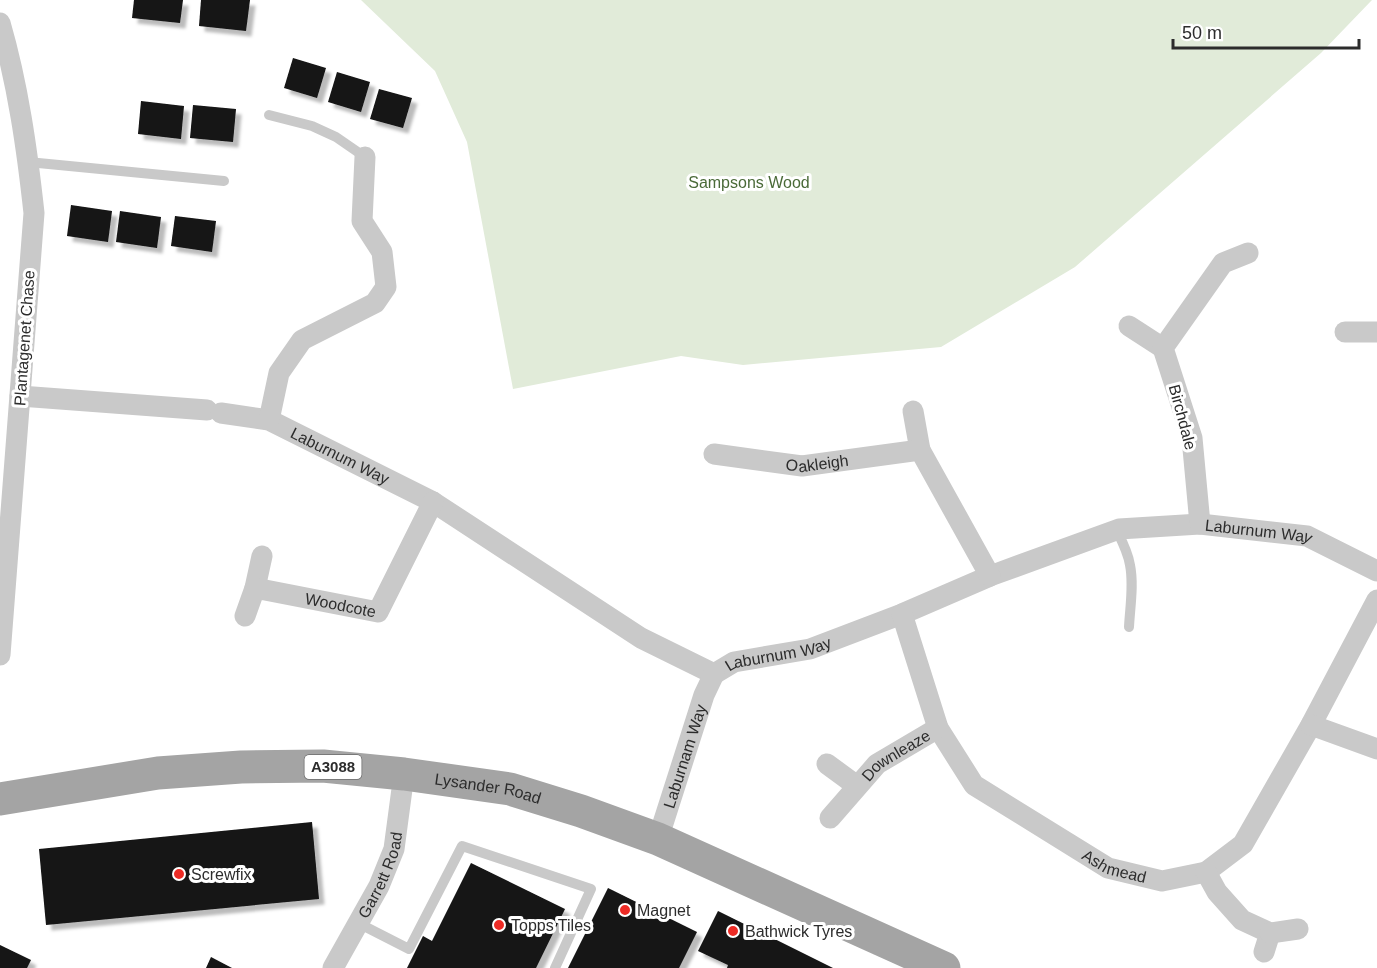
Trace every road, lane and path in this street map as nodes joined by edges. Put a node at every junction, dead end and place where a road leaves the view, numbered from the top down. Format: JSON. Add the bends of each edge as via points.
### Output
{"nodes":[{"id":1,"x":0,"y":23,"type":"edge"},
{"id":2,"x":6,"y":63,"type":"edge"},
{"id":3,"x":269,"y":115,"type":"dead end"},
{"id":4,"x":365,"y":157,"type":"joint"},
{"id":5,"x":28,"y":162,"type":"junction"},
{"id":6,"x":224,"y":181,"type":"dead end"},
{"id":7,"x":1248,"y":253,"type":"dead end"},
{"id":8,"x":1130,"y":326,"type":"dead end"},
{"id":9,"x":1344,"y":332,"type":"dead end"},
{"id":10,"x":1377,"y":332,"type":"edge"},
{"id":11,"x":1162,"y":348,"type":"junction"},
{"id":12,"x":20,"y":396,"type":"junction"},
{"id":13,"x":913,"y":411,"type":"dead end"},
{"id":14,"x":269,"y":420,"type":"junction"},
{"id":15,"x":920,"y":450,"type":"junction"},
{"id":16,"x":714,"y":454,"type":"dead end"},
{"id":17,"x":433,"y":502,"type":"junction"},
{"id":18,"x":1200,"y":524,"type":"junction"},
{"id":19,"x":1116,"y":529,"type":"junction"},
{"id":20,"x":262,"y":556,"type":"dead end"},
{"id":21,"x":1377,"y":571,"type":"edge"},
{"id":22,"x":990,"y":576,"type":"junction"},
{"id":23,"x":255,"y":588,"type":"junction"},
{"id":24,"x":1377,"y":600,"type":"edge"},
{"id":25,"x":902,"y":614,"type":"junction"},
{"id":26,"x":245,"y":616,"type":"dead end"},
{"id":27,"x":1129,"y":627,"type":"dead end"},
{"id":28,"x":0,"y":655,"type":"edge"},
{"id":29,"x":714,"y":674,"type":"junction"},
{"id":30,"x":1311,"y":725,"type":"junction"},
{"id":31,"x":938,"y":728,"type":"junction"},
{"id":32,"x":1377,"y":749,"type":"edge"},
{"id":33,"x":827,"y":764,"type":"dead end"},
{"id":34,"x":404,"y":774,"type":"junction"},
{"id":35,"x":857,"y":786,"type":"junction"},
{"id":36,"x":0,"y":800,"type":"edge"},
{"id":37,"x":830,"y":818,"type":"dead end"},
{"id":38,"x":658,"y":839,"type":"junction"},
{"id":39,"x":1206,"y":872,"type":"junction"},
{"id":40,"x":358,"y":923,"type":"junction"},
{"id":41,"x":1298,"y":929,"type":"dead end"},
{"id":42,"x":333,"y":968,"type":"edge"},
{"id":43,"x":555,"y":968,"type":"edge"},
{"id":44,"x":944,"y":968,"type":"edge"}],
"edges":[{"from":1,"to":2,"type":"street","name":"Plantagenet Chase"},
{"from":2,"to":5,"type":"street","name":"Plantagenet Chase"},
{"from":3,"to":4,"type":"lane","via":[[312,126]]},
{"from":4,"to":14,"type":"street","via":[[363,221],[382,252],[386,287],[375,303],[302,340],[279,373]]},
{"from":5,"to":6,"type":"lane"},
{"from":5,"to":12,"type":"street","name":"Plantagenet Chase","via":[[34,213]]},
{"from":7,"to":11,"type":"street","via":[[1223,263]]},
{"from":8,"to":11,"type":"street"},
{"from":9,"to":10,"type":"street"},
{"from":11,"to":18,"type":"street","name":"Birchdale","via":[[1192,438]]},
{"from":12,"to":14,"type":"street","name":"Laburnum Way"},
{"from":12,"to":28,"type":"street","name":"Plantagenet Chase"},
{"from":13,"to":15,"type":"street"},
{"from":14,"to":17,"type":"street","name":"Laburnum Way"},
{"from":15,"to":16,"type":"street","name":"Oakleigh","via":[[802,466]]},
{"from":15,"to":22,"type":"street"},
{"from":17,"to":23,"type":"street","name":"Woodcote","via":[[378,612]]},
{"from":17,"to":29,"type":"street","name":"Laburnum Way","via":[[641,638]]},
{"from":18,"to":19,"type":"street","name":"Laburnum Way"},
{"from":18,"to":21,"type":"street","name":"Laburnum Way","via":[[1307,536]]},
{"from":19,"to":22,"type":"street","name":"Laburnum Way"},
{"from":19,"to":27,"type":"lane","via":[[1130,567]]},
{"from":20,"to":23,"type":"street"},
{"from":22,"to":25,"type":"street","name":"Laburnum Way"},
{"from":23,"to":26,"type":"street"},
{"from":24,"to":30,"type":"street","name":"Ashmead"},
{"from":25,"to":29,"type":"street","name":"Laburnum Way","via":[[810,649],[734,662]]},
{"from":25,"to":31,"type":"street","name":"Ashmead"},
{"from":29,"to":38,"type":"street","name":"Laburnam Way"},
{"from":30,"to":32,"type":"street"},
{"from":30,"to":39,"type":"street","name":"Ashmead","via":[[1243,844]]},
{"from":31,"to":35,"type":"street","name":"Downleaze","via":[[877,764]]},
{"from":31,"to":39,"type":"street","name":"Ashmead","via":[[974,785],[1108,868],[1162,881]]},
{"from":33,"to":35,"type":"street","name":"Downleaze"},
{"from":34,"to":36,"type":"main road","name":"Lysander Road","number":"A3088","via":[[324,766],[242,767],[158,773]]},
{"from":34,"to":38,"type":"main road","name":"Lysander Road","number":"A3088","via":[[510,789]]},
{"from":34,"to":40,"type":"street","name":"Garrett Road","via":[[394,849]]},
{"from":35,"to":37,"type":"street","name":"Downleaze"},
{"from":38,"to":44,"type":"main road","name":"Lysander Road","number":"A3088"},
{"from":39,"to":41,"type":"street","via":[[1217,892],[1267,943]]},
{"from":40,"to":42,"type":"street","name":"Garrett Road"},
{"from":40,"to":43,"type":"lane","via":[[409,949],[462,846],[591,889]]}]}
